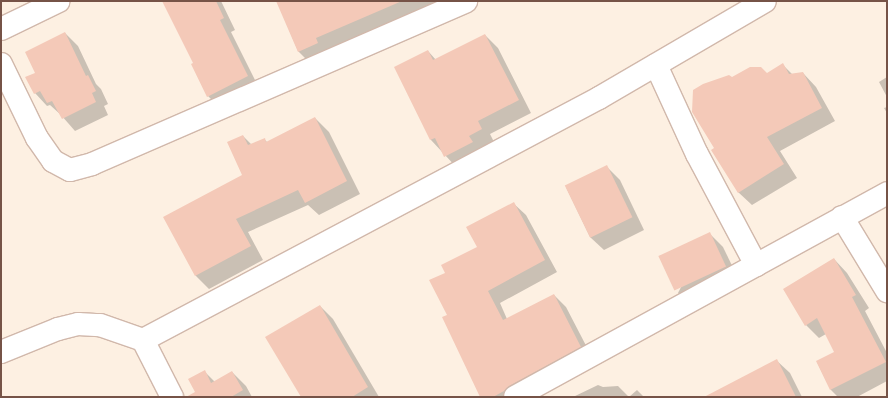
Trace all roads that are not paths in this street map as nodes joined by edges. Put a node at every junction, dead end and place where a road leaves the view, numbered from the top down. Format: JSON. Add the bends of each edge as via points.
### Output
{"nodes":[{"id":1,"x":59,"y":1,"type":"edge"},
{"id":2,"x":466,"y":1,"type":"edge"},
{"id":3,"x":765,"y":1,"type":"edge"},
{"id":4,"x":1,"y":29,"type":"edge"},
{"id":5,"x":1,"y":64,"type":"edge"},
{"id":6,"x":656,"y":65,"type":"junction"},
{"id":7,"x":887,"y":193,"type":"edge"},
{"id":8,"x":842,"y":217,"type":"junction"},
{"id":9,"x":756,"y":265,"type":"junction"},
{"id":10,"x":887,"y":291,"type":"edge"},
{"id":11,"x":143,"y":340,"type":"junction"},
{"id":12,"x":1,"y":352,"type":"edge"},
{"id":13,"x":172,"y":397,"type":"edge"},
{"id":14,"x":516,"y":397,"type":"edge"}],
"edges":[{"from":1,"to":4,"type":"street"},
{"from":2,"to":5,"type":"street","via":[[92,164],[70,170],[53,161],[37,138]]},
{"from":3,"to":6,"type":"street"},
{"from":6,"to":9,"type":"street","via":[[697,154]]},
{"from":6,"to":11,"type":"street","via":[[592,102]]},
{"from":7,"to":8,"type":"street"},
{"from":8,"to":9,"type":"street"},
{"from":8,"to":10,"type":"street"},
{"from":9,"to":14,"type":"street"},
{"from":11,"to":12,"type":"street","via":[[100,325],[78,324],[58,329]]},
{"from":11,"to":13,"type":"street"}]}
